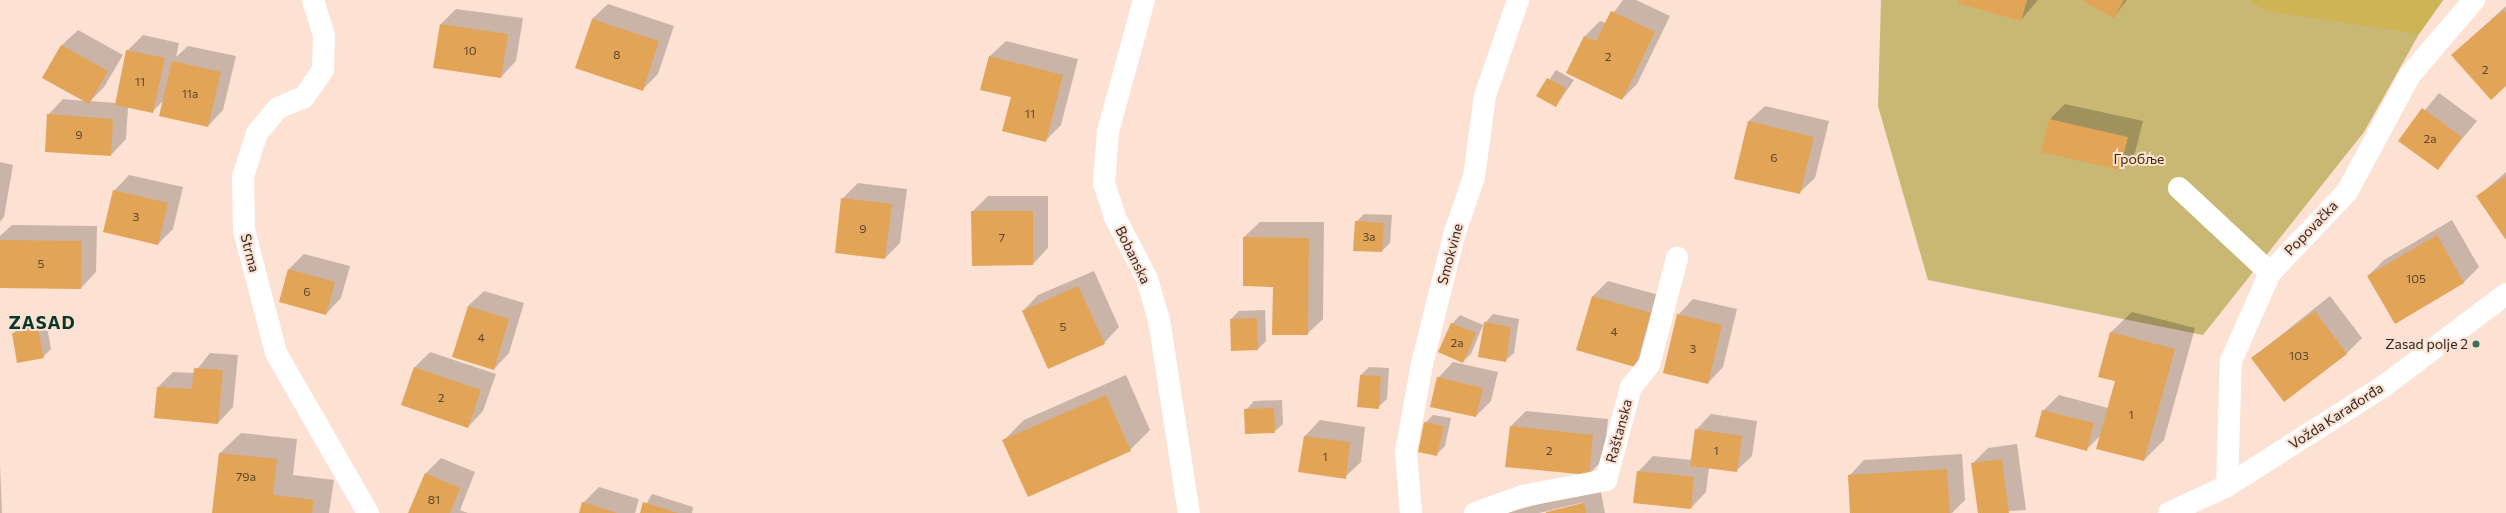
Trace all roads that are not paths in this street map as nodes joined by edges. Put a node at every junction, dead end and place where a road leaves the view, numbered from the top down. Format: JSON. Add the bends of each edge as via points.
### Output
{"nodes":[{"id":1,"x":313,"y":0,"type":"edge"},
{"id":2,"x":1144,"y":0,"type":"edge"},
{"id":3,"x":1518,"y":0,"type":"edge"},
{"id":4,"x":2474,"y":0,"type":"edge"},
{"id":5,"x":2179,"y":188,"type":"dead end"},
{"id":6,"x":1677,"y":258,"type":"dead end"},
{"id":7,"x":2270,"y":273,"type":"junction"},
{"id":8,"x":2502,"y":302,"type":"edge"},
{"id":9,"x":2227,"y":486,"type":"junction"},
{"id":10,"x":368,"y":513,"type":"edge"},
{"id":11,"x":1189,"y":513,"type":"edge"},
{"id":12,"x":1412,"y":513,"type":"edge"},
{"id":13,"x":1475,"y":513,"type":"edge"},
{"id":14,"x":2169,"y":513,"type":"edge"}],
"edges":[{"from":1,"to":10,"type":"street","name":"Strma","via":[[324,36],[323,70],[304,97],[278,108],[257,133],[243,177],[244,230],[276,353]]},
{"from":2,"to":11,"type":"street","name":"Bobanska","via":[[1108,132],[1104,183],[1114,218],[1146,279],[1159,320]]},
{"from":3,"to":12,"type":"street","name":"Smokvine","via":[[1485,96],[1474,177],[1455,232],[1419,379],[1406,452]]},
{"from":4,"to":7,"type":"street","name":"Popovačka","via":[[2410,75],[2347,192]]},
{"from":5,"to":7,"type":"street"},
{"from":6,"to":13,"type":"street","name":"Raštanska","via":[[1649,365],[1630,387],[1606,480],[1523,496]]},
{"from":7,"to":9,"type":"street","name":"Popovačka","via":[[2231,361]]},
{"from":8,"to":9,"type":"street","name":"Vožda Karađorđa","via":[[2384,386]]},
{"from":9,"to":14,"type":"street","name":"Vožda Karađorđa"}]}
